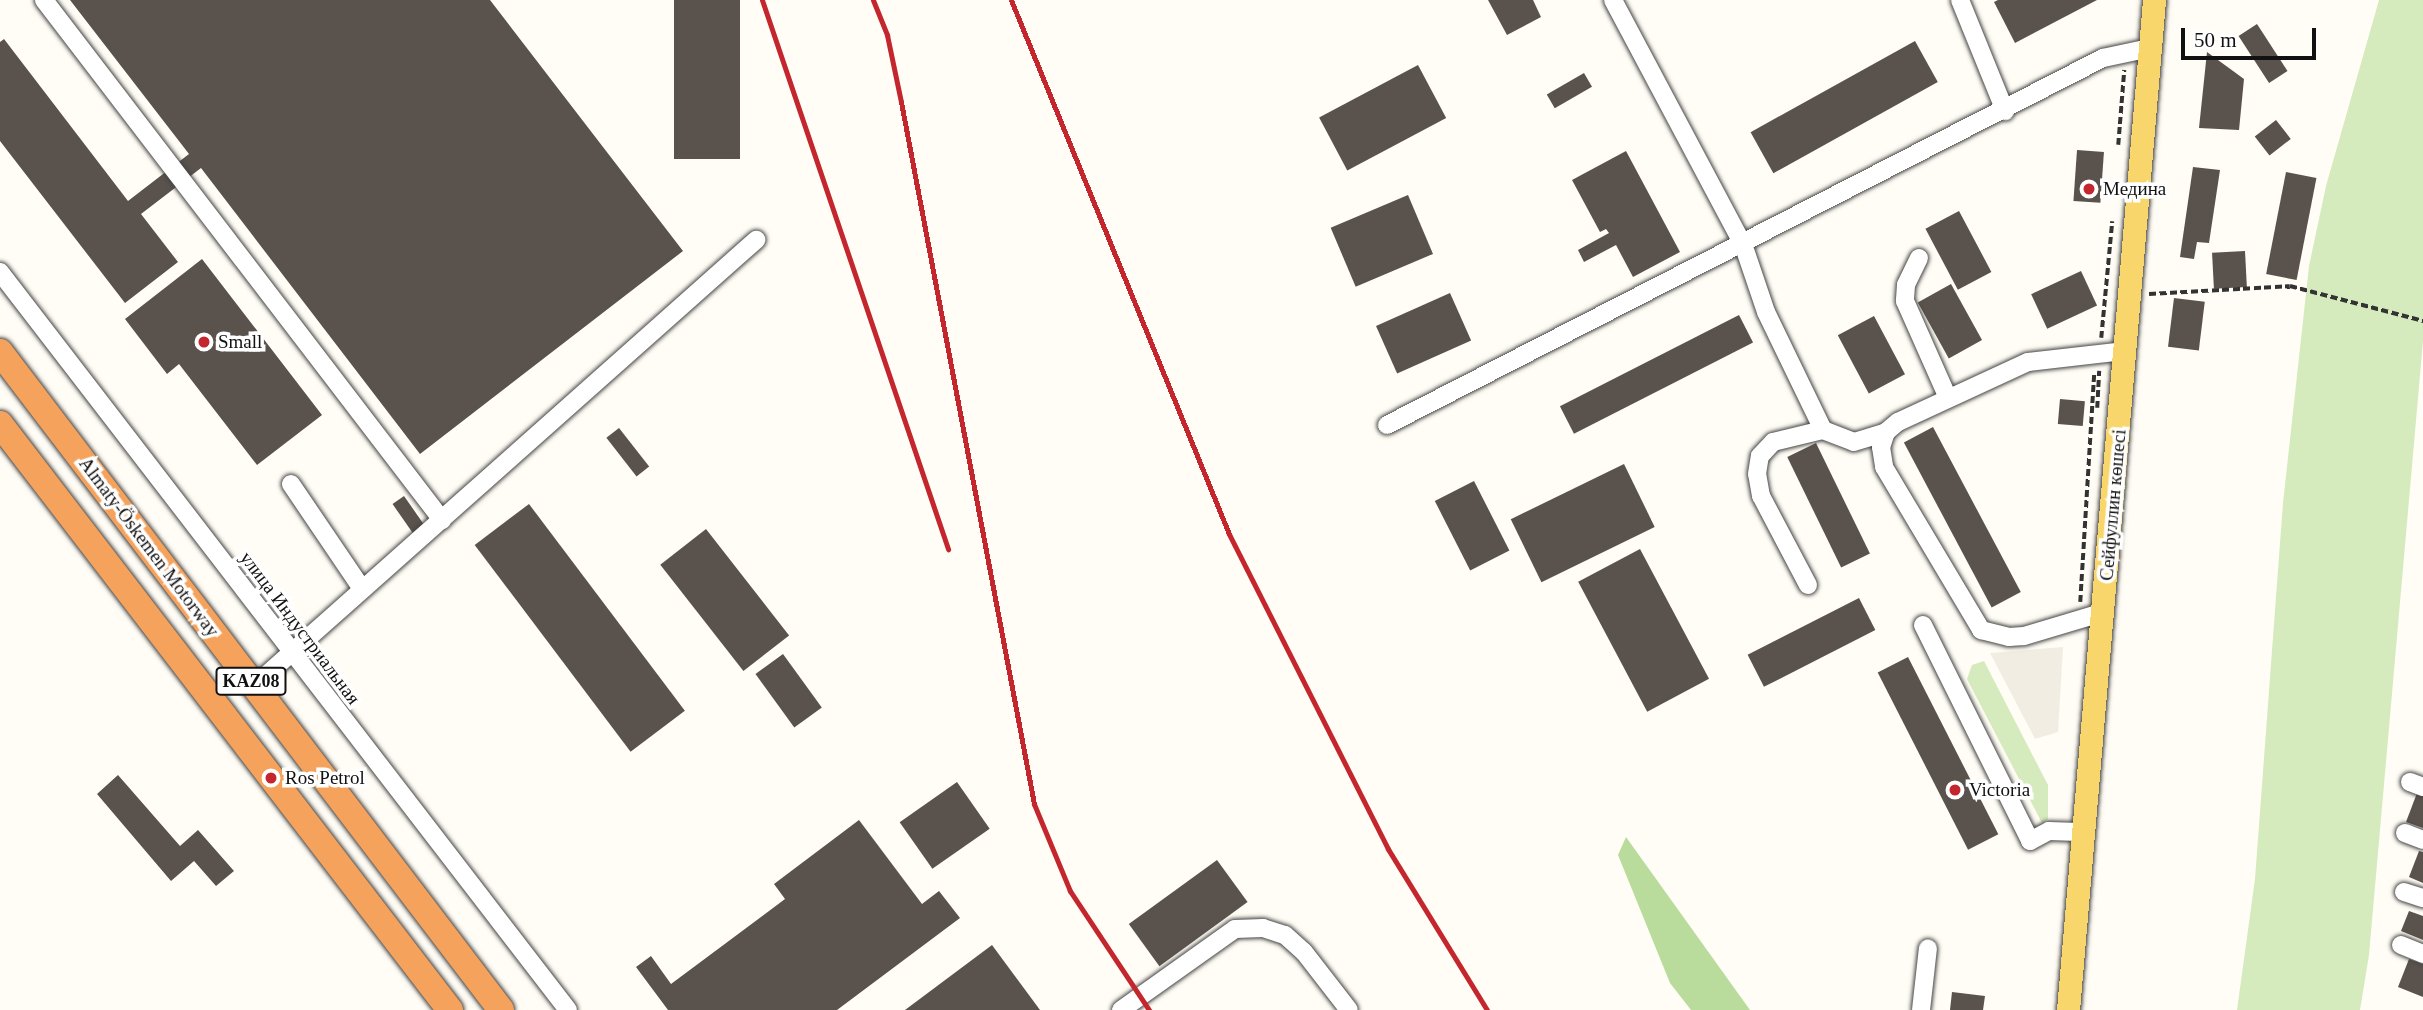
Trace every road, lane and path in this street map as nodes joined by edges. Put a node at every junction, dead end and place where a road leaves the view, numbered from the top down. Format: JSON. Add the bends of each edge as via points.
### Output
{"nodes":[{"id":1,"x":44,"y":0,"type":"edge"},
{"id":2,"x":1614,"y":0,"type":"edge"},
{"id":3,"x":1959,"y":0,"type":"edge"},
{"id":4,"x":2154,"y":0,"type":"edge"},
{"id":5,"x":2150,"y":48,"type":"junction"},
{"id":6,"x":2125,"y":51,"type":"junction"},
{"id":7,"x":2006,"y":111,"type":"junction"},
{"id":8,"x":2118,"y":145,"type":"dead end"},
{"id":9,"x":2112,"y":222,"type":"dead end"},
{"id":10,"x":756,"y":240,"type":"dead end"},
{"id":11,"x":1743,"y":244,"type":"junction"},
{"id":12,"x":1919,"y":258,"type":"dead end"},
{"id":13,"x":0,"y":272,"type":"edge"},
{"id":14,"x":2130,"y":296,"type":"junction"},
{"id":15,"x":2423,"y":321,"type":"edge"},
{"id":16,"x":2125,"y":351,"type":"junction"},
{"id":17,"x":0,"y":352,"type":"edge"},
{"id":18,"x":2100,"y":353,"type":"junction"},
{"id":19,"x":1948,"y":398,"type":"junction"},
{"id":20,"x":0,"y":424,"type":"edge"},
{"id":21,"x":1387,"y":425,"type":"dead end"},
{"id":22,"x":1823,"y":430,"type":"junction"},
{"id":23,"x":1886,"y":432,"type":"junction"},
{"id":24,"x":290,"y":484,"type":"dead end"},
{"id":25,"x":442,"y":520,"type":"junction"},
{"id":26,"x":1808,"y":585,"type":"dead end"},
{"id":27,"x":362,"y":589,"type":"junction"},
{"id":28,"x":2104,"y":612,"type":"junction"},
{"id":29,"x":2079,"y":618,"type":"junction"},
{"id":30,"x":1923,"y":625,"type":"dead end"},
{"id":31,"x":292,"y":651,"type":"junction"},
{"id":32,"x":254,"y":686,"type":"junction"},
{"id":33,"x":2086,"y":832,"type":"junction"},
{"id":34,"x":2405,"y":833,"type":"dead end"},
{"id":35,"x":2423,"y":841,"type":"edge"},
{"id":36,"x":2404,"y":892,"type":"dead end"},
{"id":37,"x":2423,"y":898,"type":"edge"},
{"id":38,"x":2401,"y":945,"type":"dead end"},
{"id":39,"x":1928,"y":948,"type":"dead end"},
{"id":40,"x":2423,"y":954,"type":"edge"},
{"id":41,"x":450,"y":1010,"type":"edge"},
{"id":42,"x":501,"y":1010,"type":"edge"},
{"id":43,"x":568,"y":1010,"type":"edge"},
{"id":44,"x":1121,"y":1010,"type":"edge"},
{"id":45,"x":1349,"y":1010,"type":"edge"},
{"id":46,"x":1921,"y":1010,"type":"edge"},
{"id":47,"x":2068,"y":1010,"type":"edge"}],
"edges":[{"from":1,"to":25,"type":"street"},
{"from":2,"to":11,"type":"street"},
{"from":3,"to":7,"type":"street"},
{"from":4,"to":5,"type":"main road","name":"Сейфуллин көшесі"},
{"from":5,"to":6,"type":"street"},
{"from":5,"to":14,"type":"main road","name":"Сейфуллин көшесі"},
{"from":6,"to":7,"type":"street","via":[[2103,58]]},
{"from":6,"to":8,"type":"path"},
{"from":7,"to":11,"type":"street"},
{"from":9,"to":18,"type":"path"},
{"from":10,"to":25,"type":"street"},
{"from":11,"to":21,"type":"street"},
{"from":11,"to":22,"type":"street","via":[[1766,312]]},
{"from":12,"to":19,"type":"street","via":[[1906,285],[1905,301]]},
{"from":13,"to":31,"type":"street","name":"улица Индустриальная"},
{"from":14,"to":15,"type":"path","via":[[2290,286]]},
{"from":14,"to":16,"type":"main road","name":"Сейфуллин көшесі"},
{"from":16,"to":18,"type":"street"},
{"from":16,"to":28,"type":"main road","name":"Сейфуллин көшесі"},
{"from":17,"to":32,"type":"highway","name":"Almaty-Öskemen Motorway","number":"KAZ08"},
{"from":18,"to":19,"type":"street","via":[[2028,362]]},
{"from":18,"to":29,"type":"path","via":[[2091,381]]},
{"from":19,"to":23,"type":"street"},
{"from":20,"to":41,"type":"highway","number":"KAZ08"},
{"from":22,"to":23,"type":"street","via":[[1854,442]]},
{"from":22,"to":26,"type":"street","via":[[1773,442],[1760,456],[1756,474],[1761,496]]},
{"from":23,"to":29,"type":"street","via":[[1881,447],[1884,467],[1981,630],[2024,636]]},
{"from":24,"to":27,"type":"street"},
{"from":25,"to":27,"type":"street"},
{"from":27,"to":31,"type":"street"},
{"from":28,"to":29,"type":"street"},
{"from":28,"to":33,"type":"main road","name":"Сейфуллин көшесі"},
{"from":30,"to":33,"type":"street","via":[[2030,841],[2049,831]]},
{"from":31,"to":32,"type":"street"},
{"from":31,"to":43,"type":"street","name":"улица Индустриальная"},
{"from":32,"to":42,"type":"highway","name":"Almaty-Öskemen Motorway","number":"KAZ08"},
{"from":33,"to":47,"type":"main road","name":"Сейфуллин көшесі"},
{"from":34,"to":35,"type":"street"},
{"from":36,"to":37,"type":"street"},
{"from":38,"to":40,"type":"street"},
{"from":39,"to":46,"type":"street"},
{"from":44,"to":45,"type":"street","via":[[1235,929],[1263,928],[1285,935],[1304,952]]}]}
